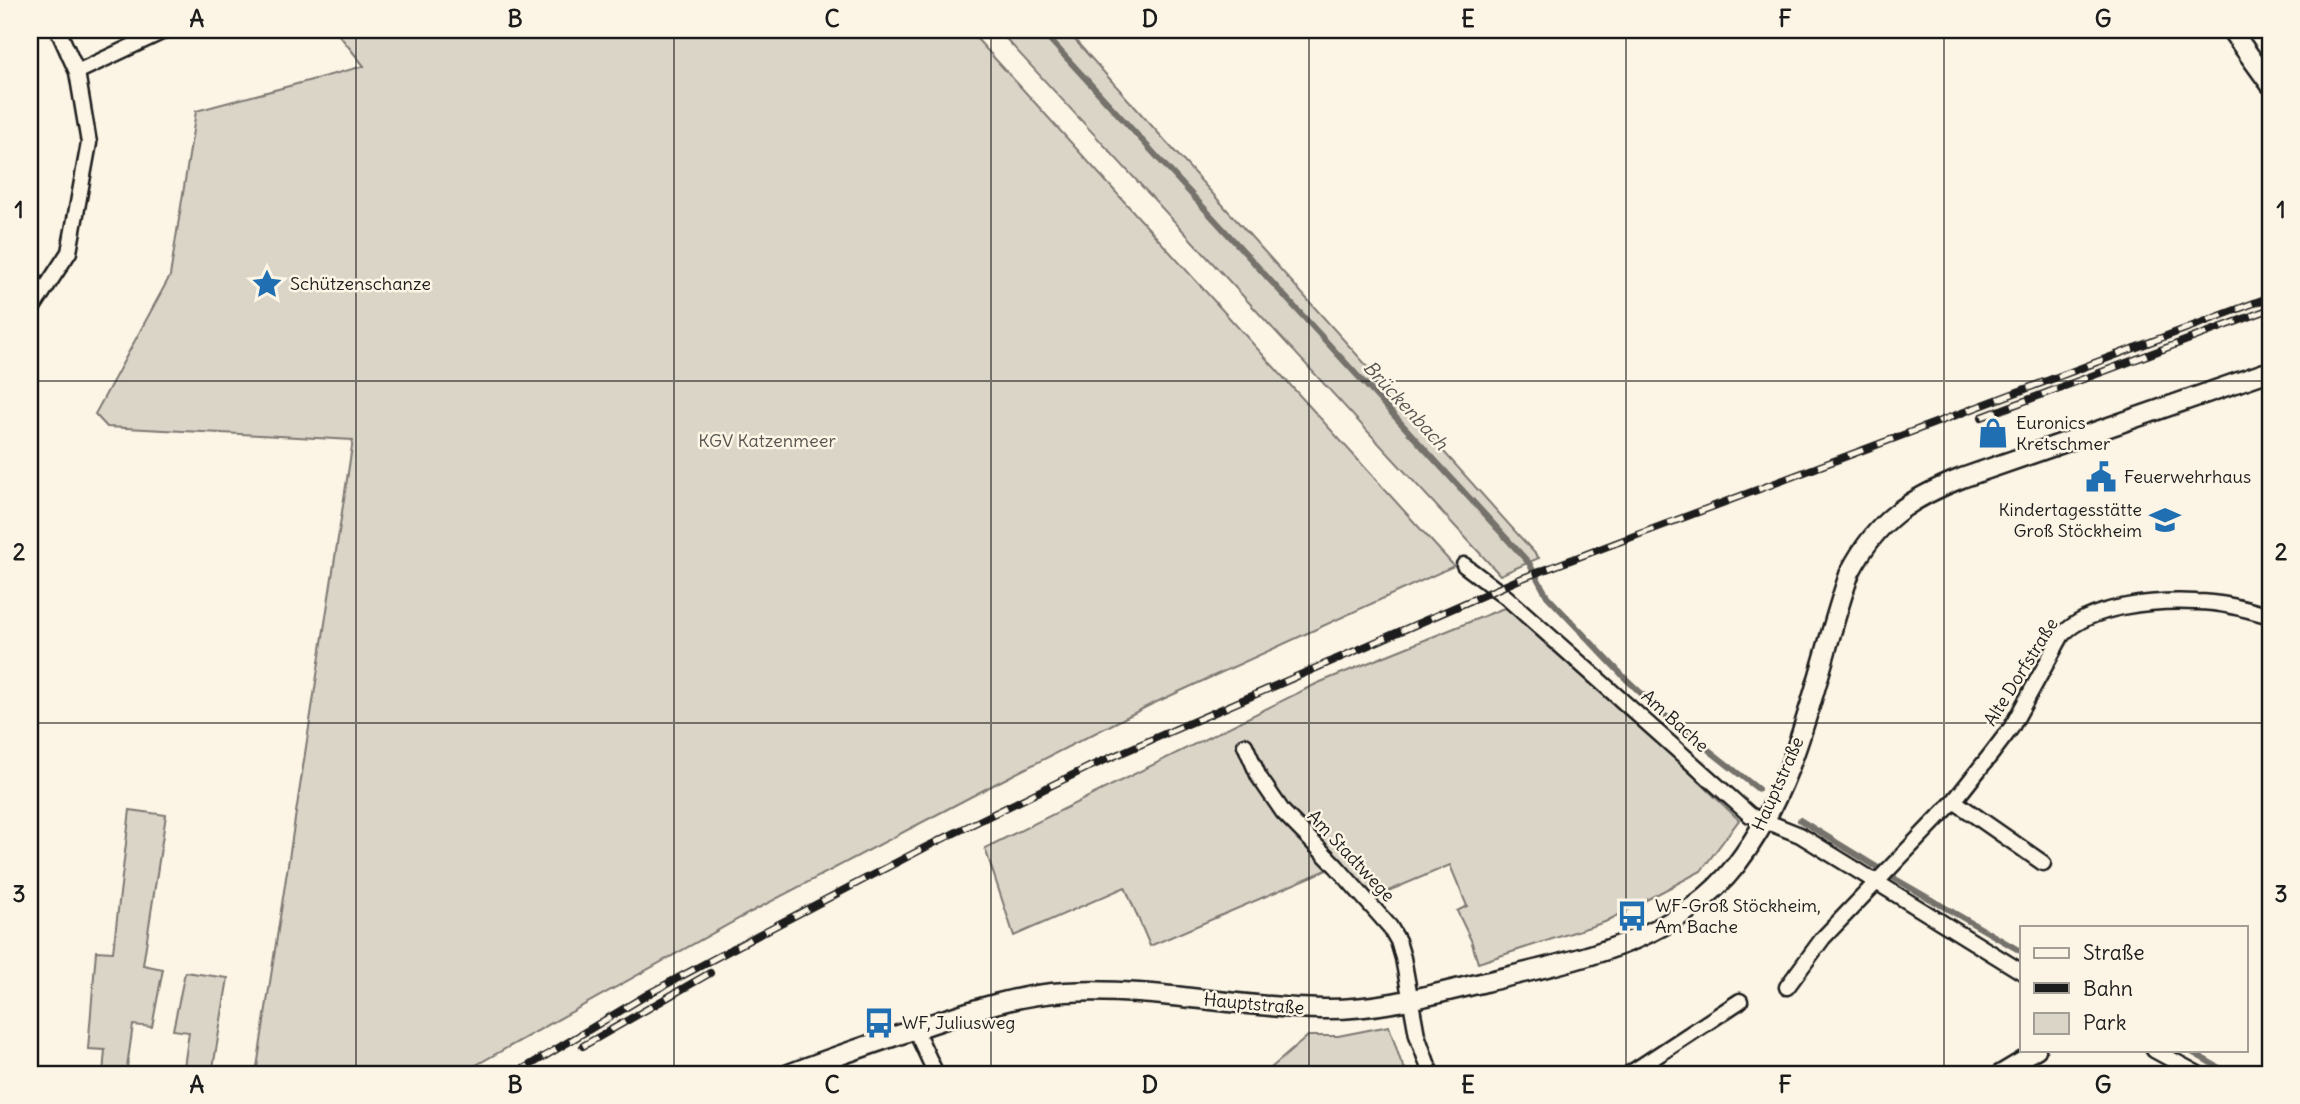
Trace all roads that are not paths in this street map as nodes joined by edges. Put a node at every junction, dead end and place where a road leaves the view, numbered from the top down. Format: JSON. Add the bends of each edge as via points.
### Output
{"nodes":[{"id":1,"x":58,"y":30,"type":"edge"},
{"id":2,"x":166,"y":30,"type":"edge"},
{"id":3,"x":2231,"y":30,"type":"edge"},
{"id":4,"x":77,"y":72,"type":"junction"},
{"id":5,"x":2270,"y":85,"type":"edge"},
{"id":6,"x":30,"y":312,"type":"edge"},
{"id":7,"x":2270,"y":371,"type":"edge"},
{"id":8,"x":1464,"y":565,"type":"dead end"},
{"id":9,"x":2270,"y":616,"type":"edge"},
{"id":10,"x":1245,"y":745,"type":"dead end"},
{"id":11,"x":1954,"y":801,"type":"junction"},
{"id":12,"x":1765,"y":822,"type":"junction"},
{"id":13,"x":2043,"y":863,"type":"dead end"},
{"id":14,"x":1875,"y":882,"type":"junction"},
{"id":15,"x":2020,"y":971,"type":"edge"},
{"id":16,"x":1787,"y":987,"type":"dead end"},
{"id":17,"x":1410,"y":1000,"type":"junction"},
{"id":18,"x":1740,"y":1002,"type":"dead end"},
{"id":19,"x":915,"y":1029,"type":"junction"},
{"id":20,"x":2035,"y":1052,"type":"edge"},
{"id":21,"x":2158,"y":1052,"type":"edge"},
{"id":22,"x":789,"y":1074,"type":"edge"},
{"id":23,"x":936,"y":1074,"type":"edge"},
{"id":24,"x":1431,"y":1074,"type":"edge"},
{"id":25,"x":1629,"y":1074,"type":"edge"},
{"id":26,"x":1998,"y":1074,"type":"edge"},
{"id":27,"x":2198,"y":1074,"type":"edge"}],
"edges":[{"from":1,"to":4,"type":"street"},
{"from":2,"to":4,"type":"street"},
{"from":3,"to":5,"type":"street"},
{"from":4,"to":6,"type":"street","via":[[89,143],[69,252]]},
{"from":7,"to":12,"type":"street","name":"Hauptstraße","via":[[1953,482],[1914,499],[1882,524],[1850,572],[1798,743]]},
{"from":8,"to":12,"type":"street","name":"Am Bache","via":[[1506,597],[1750,815]]},
{"from":9,"to":11,"type":"street","name":"Alte Dorfstraße","via":[[2197,601],[2103,612],[2072,625],[2011,727]]},
{"from":10,"to":17,"type":"street","name":"Am Stadtwege","via":[[1259,777],[1283,812],[1390,927],[1404,958]]},
{"from":11,"to":13,"type":"street"},
{"from":11,"to":14,"type":"street","name":"Alte Dorfstraße"},
{"from":12,"to":14,"type":"street","name":"Am Bache","via":[[1800,835]]},
{"from":12,"to":17,"type":"street","name":"Hauptstraße","via":[[1725,880],[1693,909],[1659,929],[1585,958]]},
{"from":14,"to":15,"type":"street","name":"Am Bache"},
{"from":14,"to":16,"type":"street","via":[[1823,938]]},
{"from":17,"to":19,"type":"street","name":"Hauptstraße","via":[[1315,1009],[1066,992],[1010,999]]},
{"from":17,"to":24,"type":"street","name":"Am Stadtwege"},
{"from":18,"to":25,"type":"street"},
{"from":19,"to":22,"type":"street","name":"Hauptstraße"},
{"from":19,"to":23,"type":"street"},
{"from":20,"to":26,"type":"street"},
{"from":21,"to":27,"type":"street"}]}
